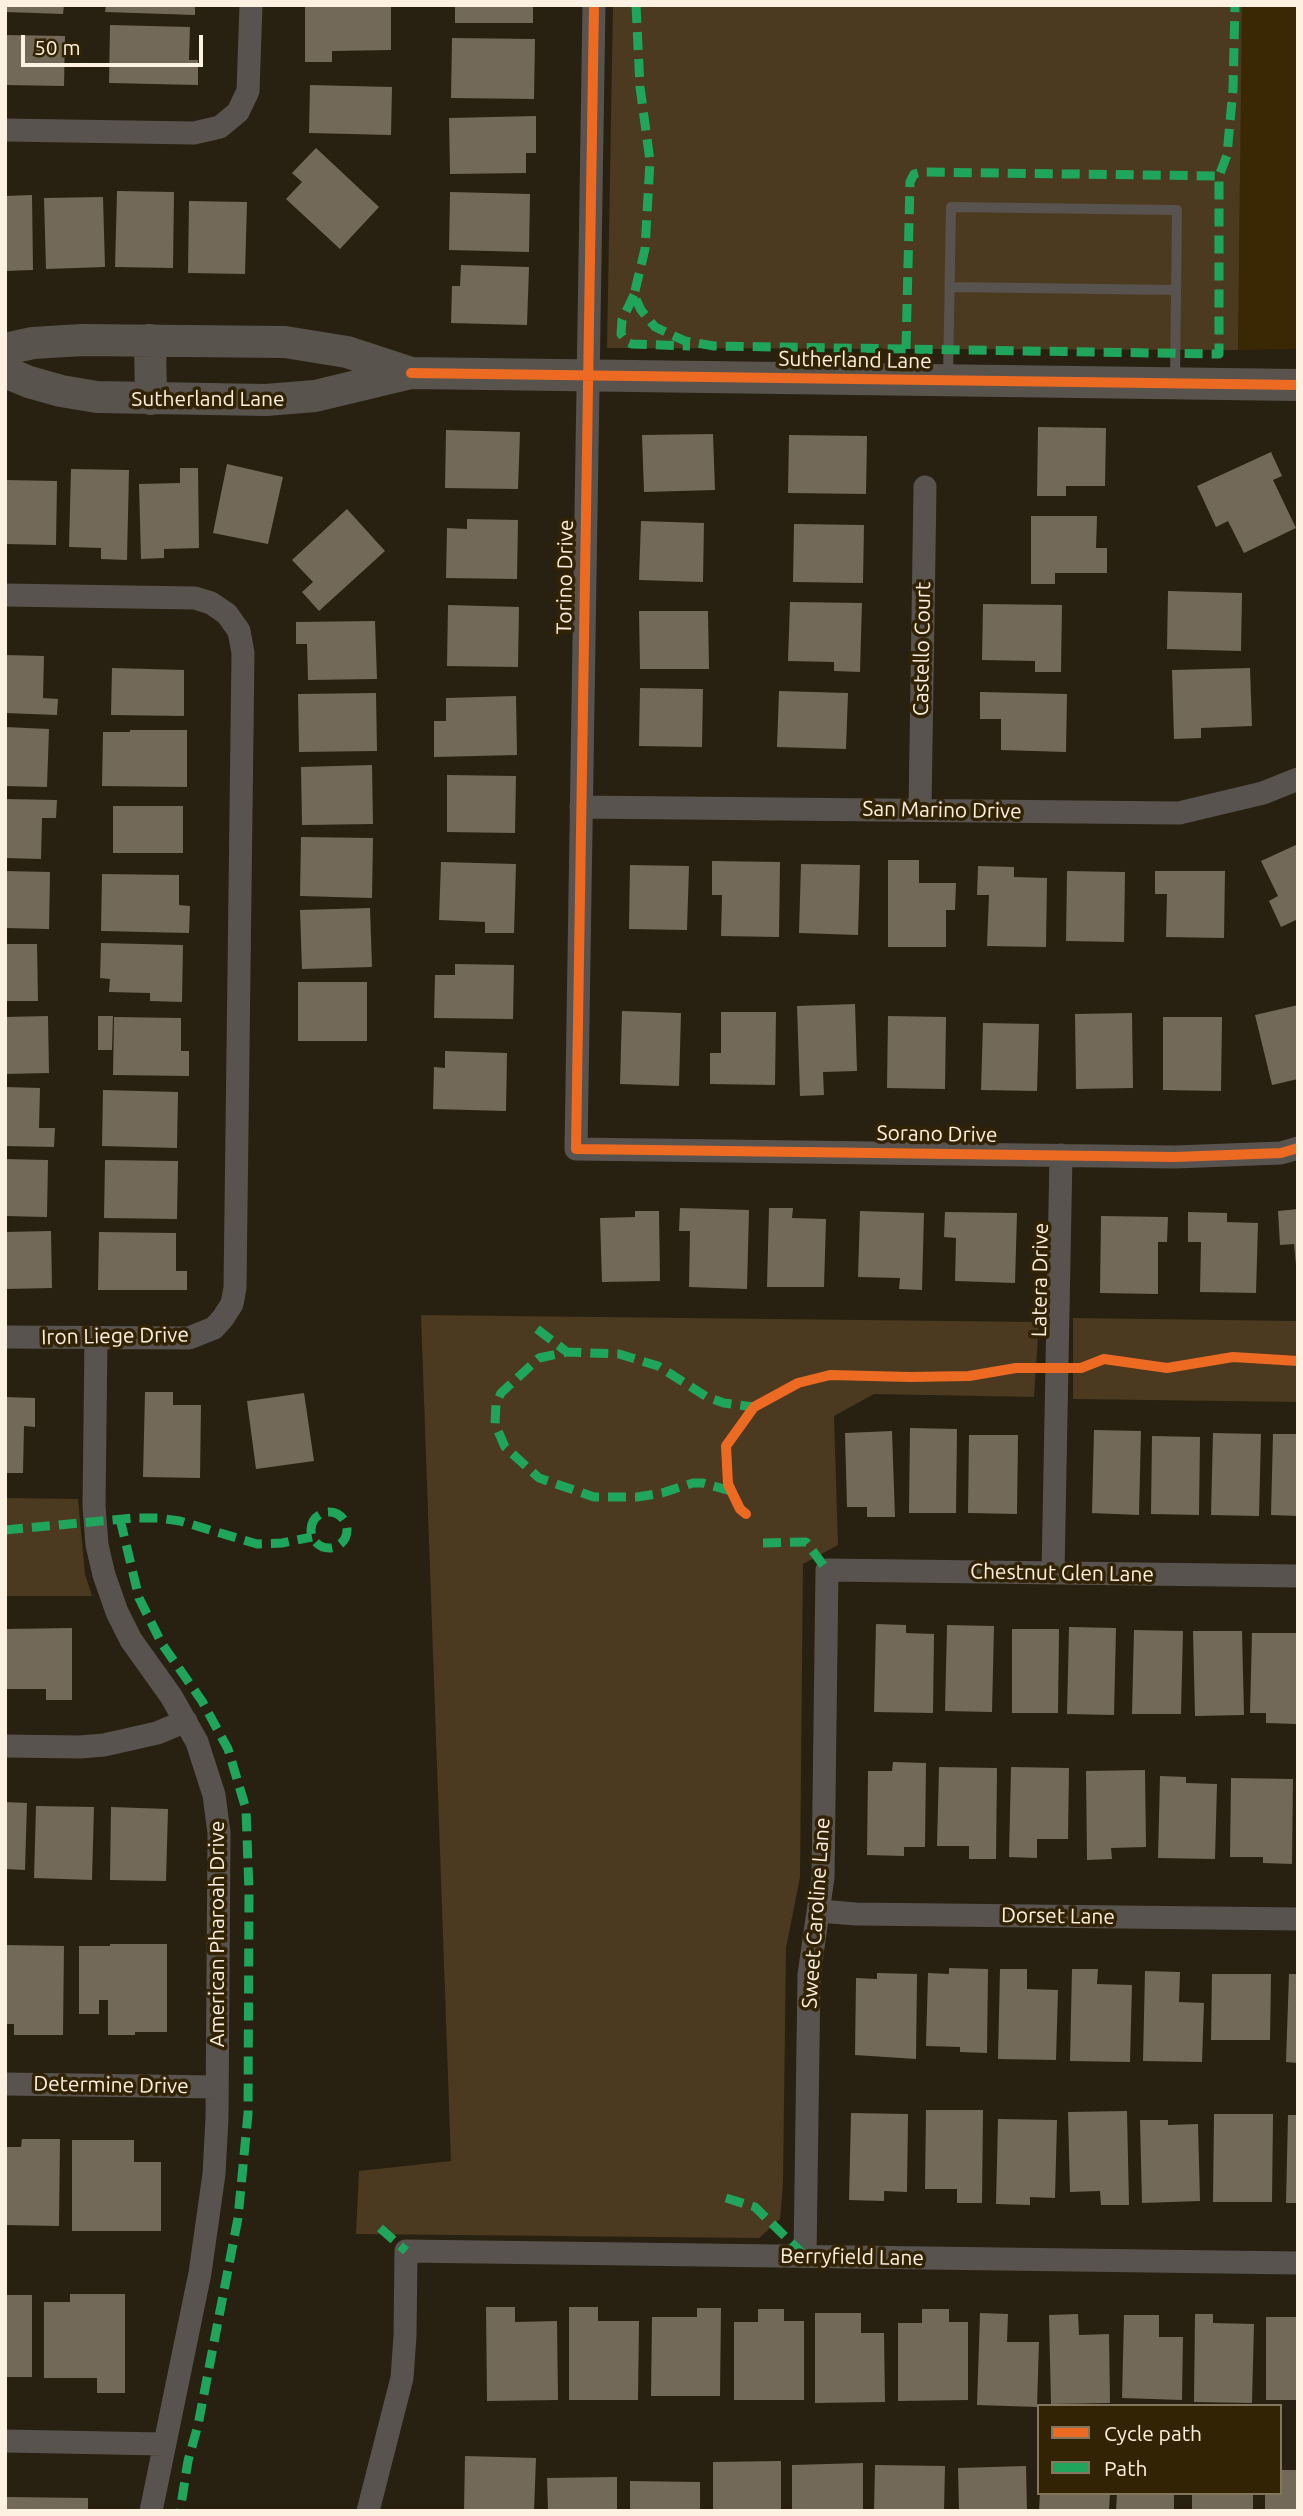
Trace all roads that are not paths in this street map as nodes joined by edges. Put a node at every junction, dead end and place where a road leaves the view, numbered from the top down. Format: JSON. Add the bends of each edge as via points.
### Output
{"nodes":[{"id":1,"x":251,"y":5,"type":"edge"},
{"id":2,"x":593,"y":5,"type":"edge"},
{"id":3,"x":5,"y":130,"type":"edge"},
{"id":4,"x":950,"y":287,"type":"junction"},
{"id":5,"x":1176,"y":290,"type":"junction"},
{"id":6,"x":149,"y":340,"type":"junction"},
{"id":7,"x":5,"y":349,"type":"edge"},
{"id":8,"x":5,"y":372,"type":"edge"},
{"id":9,"x":411,"y":373,"type":"junction"},
{"id":10,"x":587,"y":375,"type":"junction"},
{"id":11,"x":948,"y":380,"type":"junction"},
{"id":12,"x":1175,"y":383,"type":"junction"},
{"id":13,"x":1298,"y":385,"type":"edge"},
{"id":14,"x":151,"y":399,"type":"junction"},
{"id":15,"x":925,"y":487,"type":"dead end"},
{"id":16,"x":5,"y":595,"type":"edge"},
{"id":17,"x":1298,"y":779,"type":"edge"},
{"id":18,"x":581,"y":807,"type":"junction"},
{"id":19,"x":920,"y":810,"type":"junction"},
{"id":20,"x":1298,"y":1148,"type":"edge"},
{"id":21,"x":576,"y":1149,"type":"joint"},
{"id":22,"x":1061,"y":1155,"type":"junction"},
{"id":23,"x":5,"y":1337,"type":"edge"},
{"id":24,"x":96,"y":1338,"type":"junction"},
{"id":25,"x":827,"y":1570,"type":"joint"},
{"id":26,"x":1054,"y":1573,"type":"junction"},
{"id":27,"x":1298,"y":1576,"type":"edge"},
{"id":28,"x":186,"y":1721,"type":"junction"},
{"id":29,"x":5,"y":1746,"type":"edge"},
{"id":30,"x":819,"y":1911,"type":"junction"},
{"id":31,"x":1298,"y":1919,"type":"edge"},
{"id":32,"x":5,"y":2084,"type":"edge"},
{"id":33,"x":217,"y":2087,"type":"junction"},
{"id":34,"x":805,"y":2256,"type":"junction"},
{"id":35,"x":1298,"y":2263,"type":"edge"},
{"id":36,"x":5,"y":2441,"type":"edge"},
{"id":37,"x":163,"y":2444,"type":"junction"},
{"id":38,"x":151,"y":2511,"type":"edge"},
{"id":39,"x":368,"y":2511,"type":"edge"}],
"edges":[{"from":1,"to":3,"type":"street","via":[[246,98],[236,115],[220,127],[194,132]]},
{"from":2,"to":10,"type":"street","name":"Torino Drive"},
{"from":4,"to":5,"type":"lane"},
{"from":4,"to":5,"type":"lane","via":[[951,207],[1027,208],[1177,210]]},
{"from":4,"to":11,"type":"lane"},
{"from":5,"to":12,"type":"lane"},
{"from":6,"to":7,"type":"street","name":"Sutherland Lane","via":[[33,343]]},
{"from":6,"to":9,"type":"street","name":"Sutherland Lane","via":[[308,344]]},
{"from":6,"to":14,"type":"street"},
{"from":8,"to":14,"type":"street","name":"Sutherland Lane","via":[[73,394]]},
{"from":9,"to":10,"type":"street","name":"Sutherland Lane"},
{"from":9,"to":14,"type":"street","name":"Sutherland Lane","via":[[290,400]]},
{"from":10,"to":11,"type":"street","name":"Sutherland Lane"},
{"from":10,"to":18,"type":"street","name":"Torino Drive"},
{"from":11,"to":12,"type":"street","name":"Sutherland Lane"},
{"from":12,"to":13,"type":"street","name":"Sutherland Lane"},
{"from":15,"to":19,"type":"street","name":"Castello Court"},
{"from":16,"to":24,"type":"street","name":"Iron Liege Drive","via":[[195,598],[220,607],[232,619],[243,653],[235,1288],[221,1321],[205,1333],[189,1338]]},
{"from":17,"to":19,"type":"street","name":"San Marino Drive","via":[[1263,793],[1179,813]]},
{"from":18,"to":19,"type":"street","name":"San Marino Drive"},
{"from":18,"to":21,"type":"street","name":"Torino Drive"},
{"from":20,"to":22,"type":"street","name":"Sorano Drive","via":[[1281,1153],[1175,1157]]},
{"from":21,"to":22,"type":"street","name":"Sorano Drive"},
{"from":22,"to":26,"type":"street","name":"Latera Drive"},
{"from":23,"to":24,"type":"street","name":"Iron Liege Drive"},
{"from":24,"to":28,"type":"street","name":"American Pharoah Drive","via":[[94,1506],[104,1575],[131,1640]]},
{"from":25,"to":26,"type":"street","name":"Chestnut Glen Lane"},
{"from":25,"to":30,"type":"street","name":"Sweet Caroline Lane"},
{"from":26,"to":27,"type":"street","name":"Chestnut Glen Lane"},
{"from":28,"to":29,"type":"street","via":[[104,1745]]},
{"from":28,"to":33,"type":"street","name":"American Pharoah Drive","via":[[208,1772],[219,1833]]},
{"from":30,"to":31,"type":"street","name":"Dorset Lane"},
{"from":30,"to":34,"type":"street","name":"Sweet Caroline Lane","via":[[808,1992]]},
{"from":32,"to":33,"type":"street","name":"Determine Drive"},
{"from":33,"to":37,"type":"street","name":"American Pharoah Drive","via":[[214,2175],[205,2245]]},
{"from":34,"to":35,"type":"street","name":"Berryfield Lane"},
{"from":34,"to":39,"type":"street","name":"Berryfield Lane","via":[[406,2251],[402,2378]]},
{"from":36,"to":37,"type":"street"},
{"from":37,"to":38,"type":"street","name":"American Pharoah Drive"}]}
